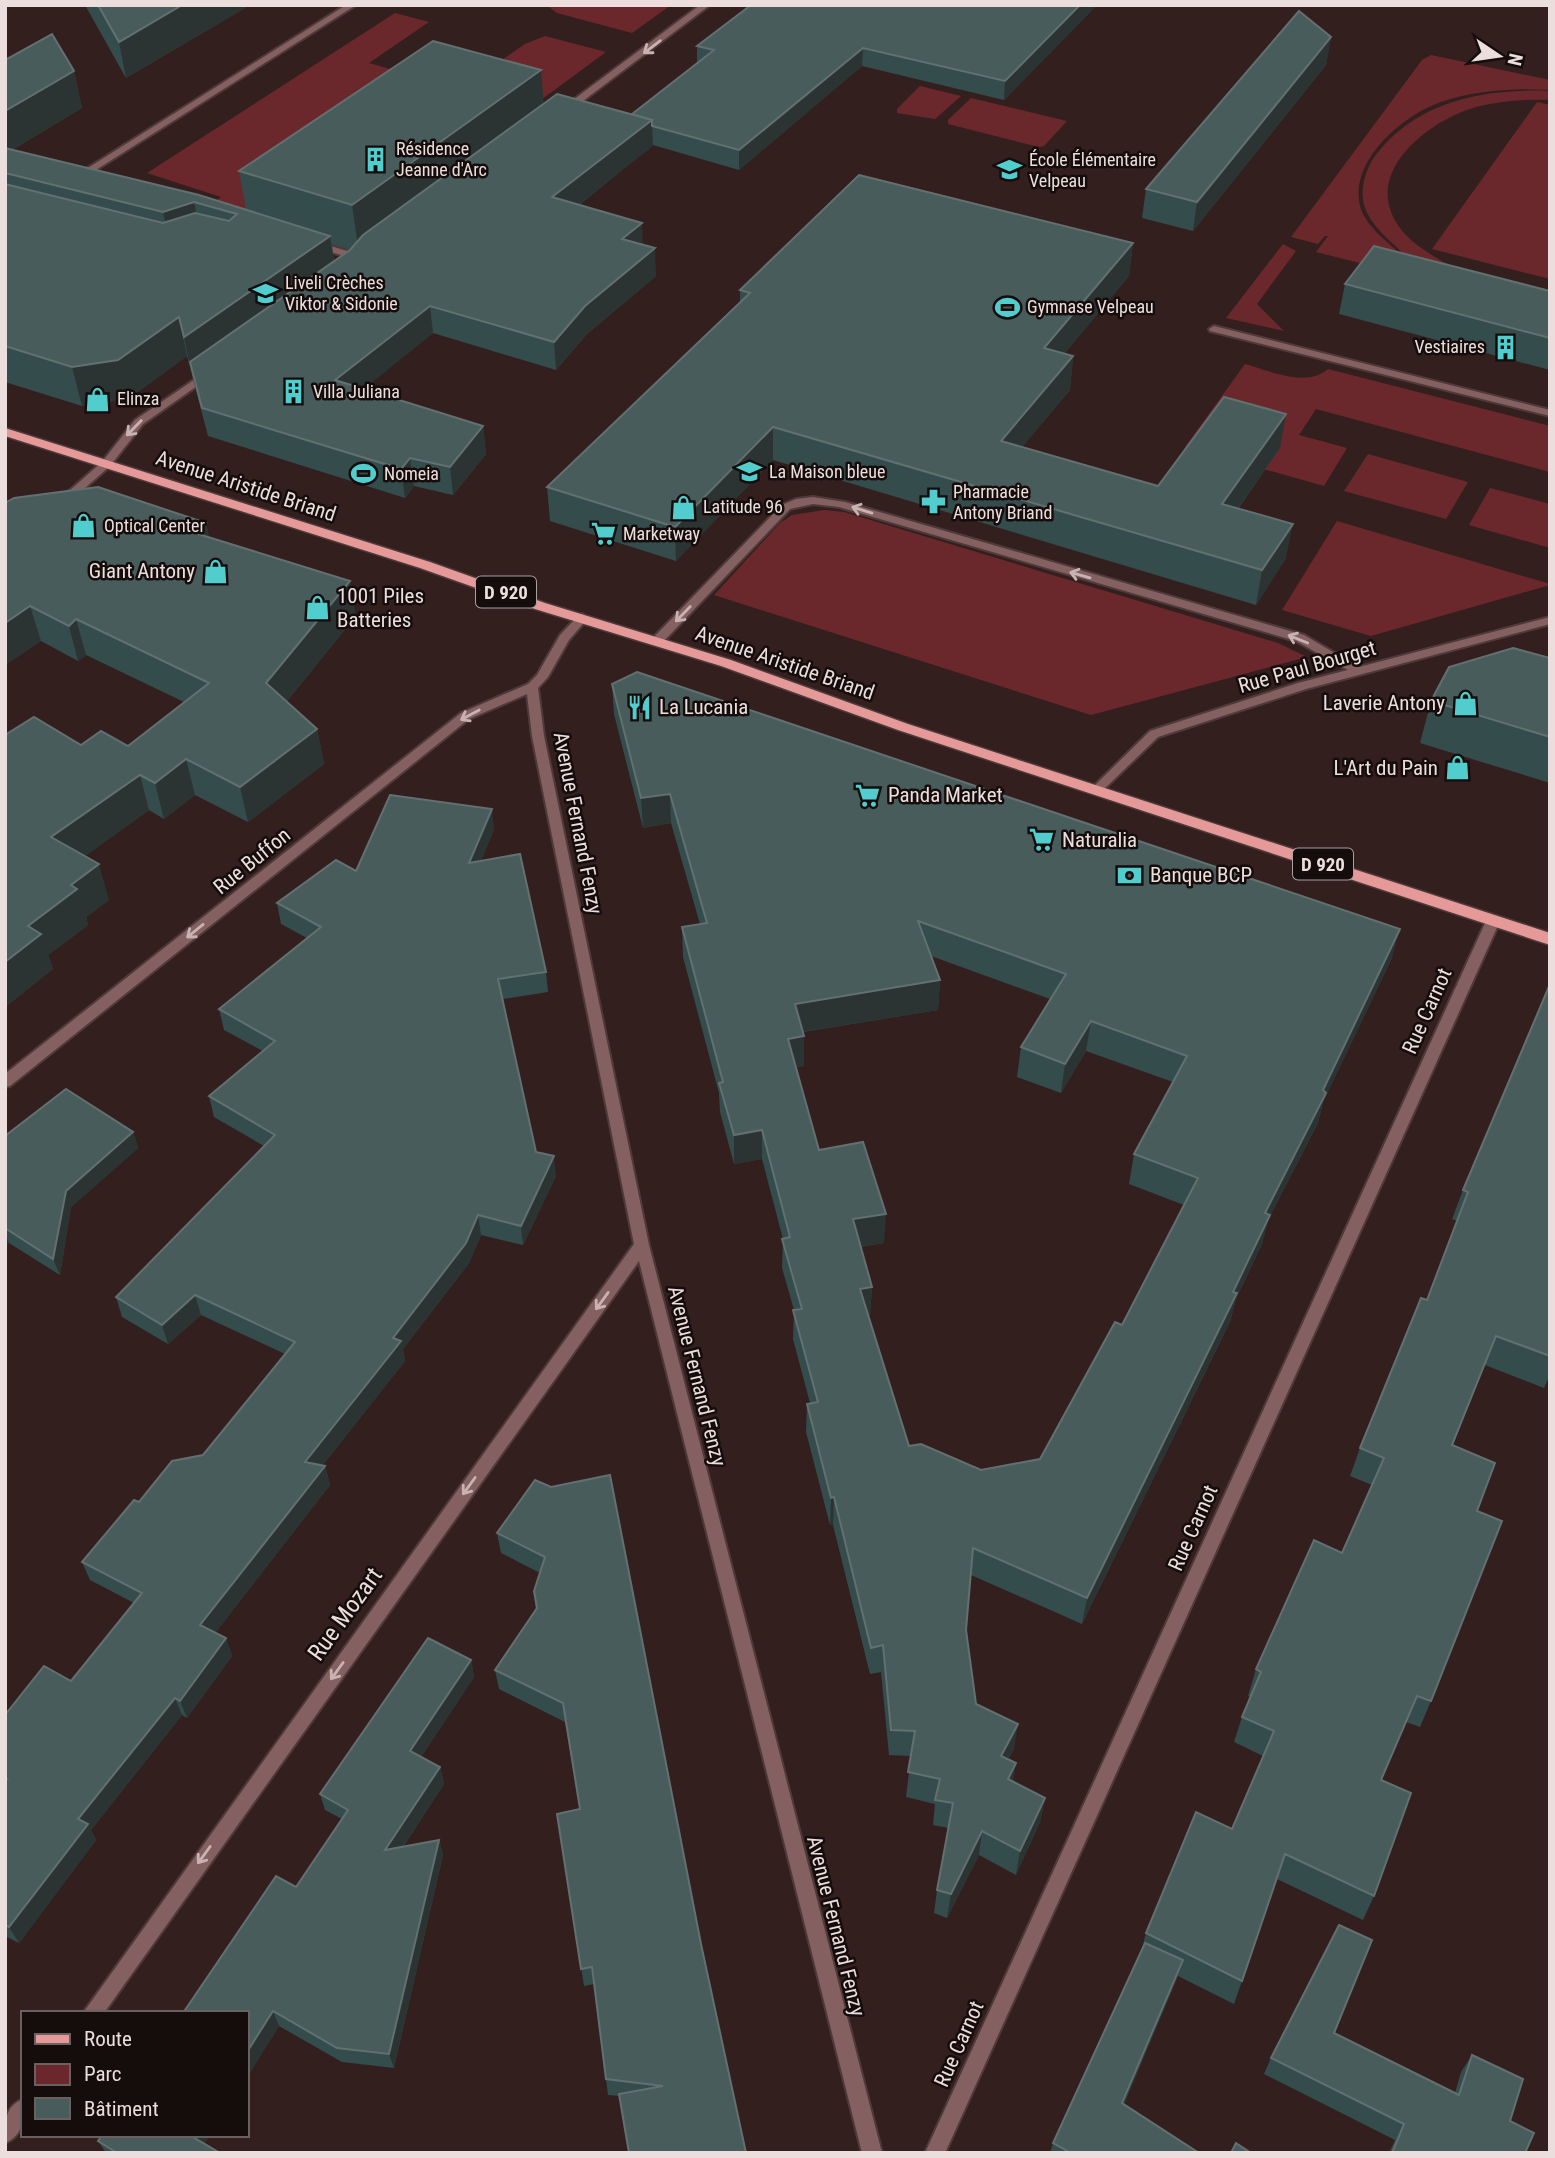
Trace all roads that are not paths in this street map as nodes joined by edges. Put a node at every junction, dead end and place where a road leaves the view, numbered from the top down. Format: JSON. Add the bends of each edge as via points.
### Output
{"nodes":[{"id":1,"x":352,"y":5,"type":"edge"},
{"id":2,"x":706,"y":5,"type":"edge"},
{"id":3,"x":550,"y":121,"type":"edge"},
{"id":4,"x":78,"y":187,"type":"edge"},
{"id":5,"x":302,"y":240,"type":"edge"},
{"id":6,"x":373,"y":250,"type":"edge"},
{"id":7,"x":1214,"y":329,"type":"dead end"},
{"id":8,"x":216,"y":367,"type":"edge"},
{"id":9,"x":1550,"y":414,"type":"edge"},
{"id":10,"x":5,"y":432,"type":"edge"},
{"id":11,"x":106,"y":464,"type":"junction"},
{"id":12,"x":49,"y":510,"type":"edge"},
{"id":13,"x":582,"y":618,"type":"junction"},
{"id":14,"x":1550,"y":620,"type":"edge"},
{"id":15,"x":657,"y":641,"type":"junction"},
{"id":16,"x":1359,"y":671,"type":"junction"},
{"id":17,"x":532,"y":687,"type":"junction"},
{"id":18,"x":1096,"y":790,"type":"junction"},
{"id":19,"x":1493,"y":921,"type":"junction"},
{"id":20,"x":1550,"y":939,"type":"edge"},
{"id":21,"x":5,"y":1082,"type":"edge"},
{"id":22,"x":642,"y":1245,"type":"junction"},
{"id":23,"x":93,"y":2011,"type":"edge"},
{"id":24,"x":21,"y":2112,"type":"edge"},
{"id":25,"x":5,"y":2133,"type":"edge"},
{"id":26,"x":872,"y":2153,"type":"edge"},
{"id":27,"x":935,"y":2153,"type":"edge"}],
"edges":[{"from":1,"to":4,"type":"street","via":[[68,184]]},
{"from":2,"to":3,"type":"street","one_way":true},
{"from":5,"to":6,"type":"street","via":[[359,262]]},
{"from":7,"to":9,"type":"street"},
{"from":8,"to":11,"type":"street","one_way":true,"via":[[139,422]]},
{"from":10,"to":11,"type":"main road","name":"Avenue Aristide Briand","number":"D 920"},
{"from":11,"to":12,"type":"street"},
{"from":11,"to":13,"type":"main road","name":"Avenue Aristide Briand","number":"D 920"},
{"from":13,"to":15,"type":"main road","name":"Avenue Aristide Briand","number":"D 920"},
{"from":13,"to":17,"type":"street"},
{"from":14,"to":16,"type":"street","name":"Rue Paul Bourget"},
{"from":16,"to":15,"type":"street","one_way":true,"via":[[1300,638],[841,503],[811,499],[786,507]]},
{"from":15,"to":18,"type":"main road","name":"Avenue Aristide Briand","number":"D 920"},
{"from":16,"to":18,"type":"street","name":"Rue Paul Bourget","via":[[1154,734]]},
{"from":17,"to":21,"type":"street","name":"Rue Buffon","one_way":true,"via":[[465,716]]},
{"from":17,"to":22,"type":"street","name":"Avenue Fernand Fenzy","via":[[538,736]]},
{"from":18,"to":19,"type":"main road","name":"Avenue Aristide Briand","number":"D 920"},
{"from":19,"to":20,"type":"main road","name":"Avenue Aristide Briand","number":"D 920"},
{"from":19,"to":27,"type":"street","name":"Rue Carnot"},
{"from":22,"to":23,"type":"street","name":"Rue Mozart","one_way":true},
{"from":22,"to":26,"type":"street","name":"Avenue Fernand Fenzy"},
{"from":24,"to":25,"type":"street"}]}
